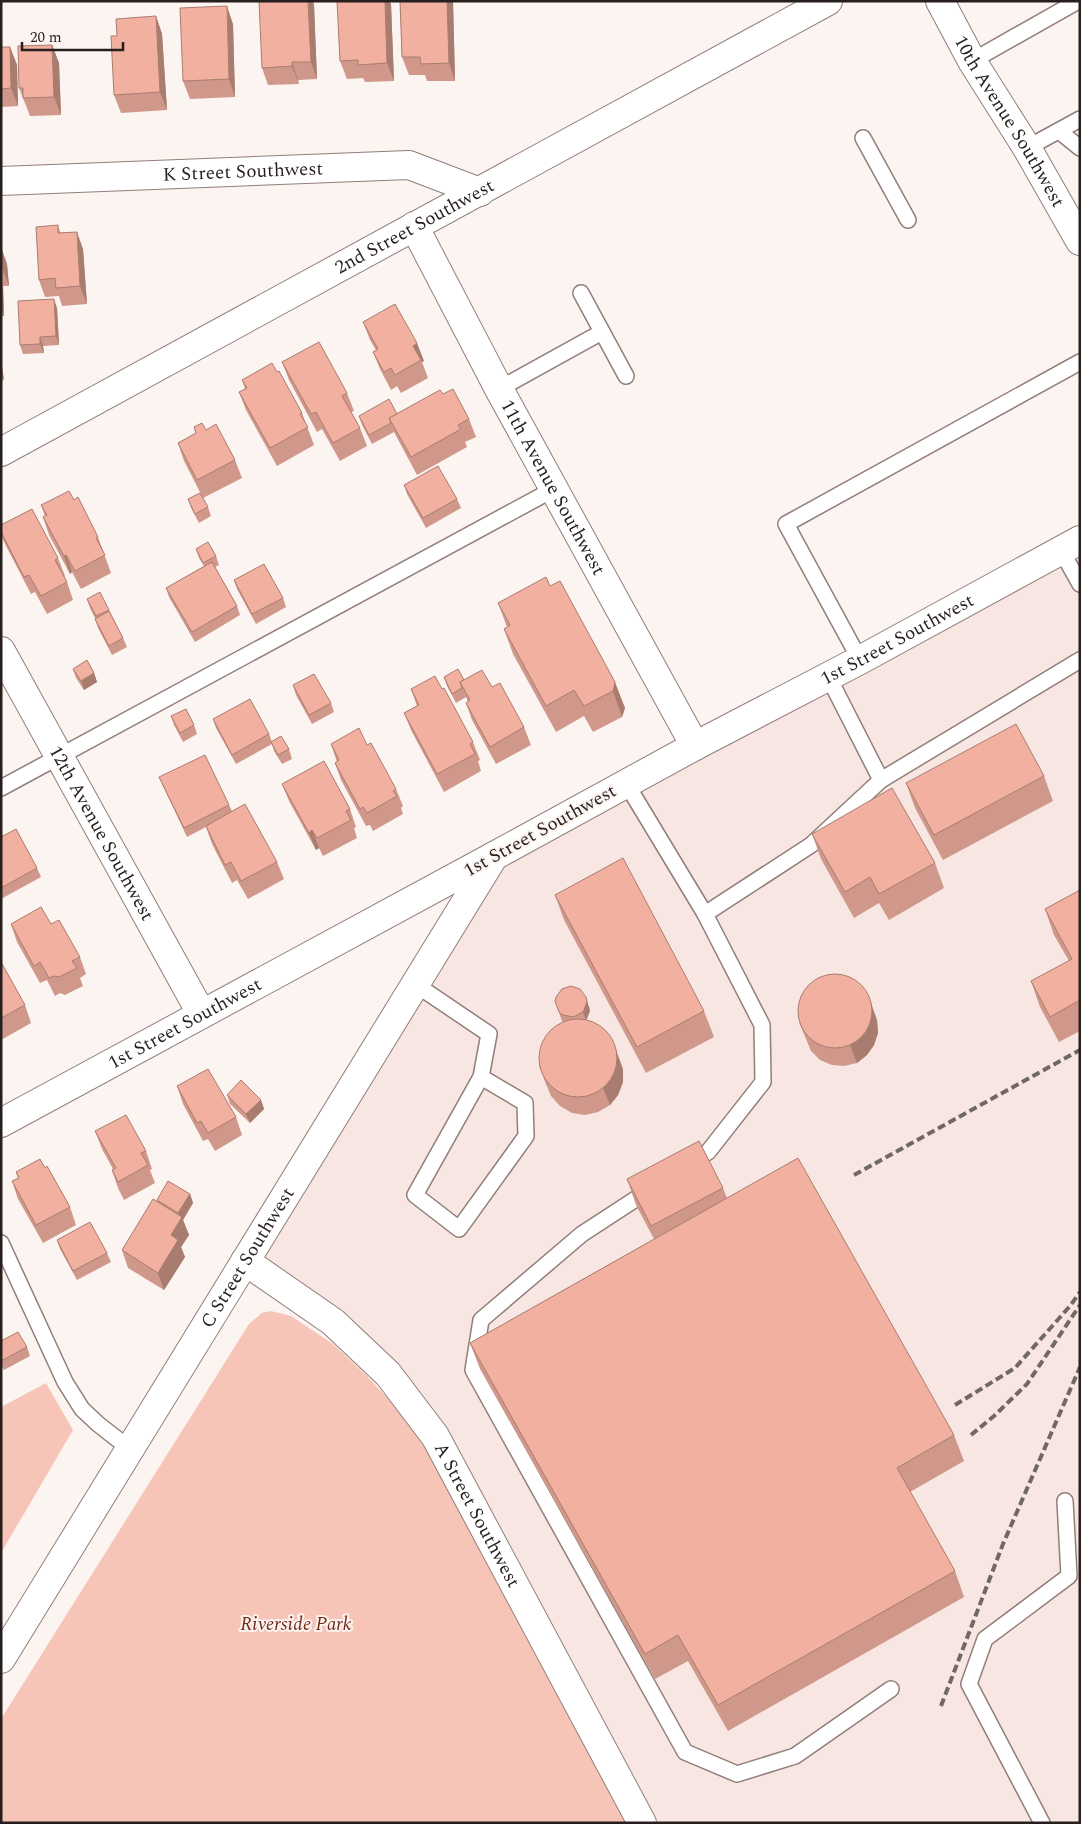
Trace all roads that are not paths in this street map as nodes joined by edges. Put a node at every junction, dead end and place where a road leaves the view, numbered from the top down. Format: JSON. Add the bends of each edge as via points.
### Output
{"nodes":[{"id":1,"x":828,"y":1,"type":"edge"},
{"id":2,"x":940,"y":1,"type":"edge"},
{"id":3,"x":1078,"y":1,"type":"edge"},
{"id":4,"x":972,"y":61,"type":"junction"},
{"id":5,"x":1080,"y":119,"type":"edge"},
{"id":6,"x":1059,"y":131,"type":"junction"},
{"id":7,"x":863,"y":138,"type":"dead end"},
{"id":8,"x":1027,"y":148,"type":"junction"},
{"id":9,"x":1080,"y":148,"type":"edge"},
{"id":10,"x":1,"y":180,"type":"edge"},
{"id":11,"x":480,"y":192,"type":"junction"},
{"id":12,"x":908,"y":220,"type":"dead end"},
{"id":13,"x":414,"y":226,"type":"junction"},
{"id":14,"x":1080,"y":241,"type":"edge"},
{"id":15,"x":581,"y":293,"type":"dead end"},
{"id":16,"x":602,"y":332,"type":"junction"},
{"id":17,"x":1080,"y":362,"type":"edge"},
{"id":18,"x":626,"y":376,"type":"dead end"},
{"id":19,"x":499,"y":388,"type":"junction"},
{"id":20,"x":1,"y":452,"type":"edge"},
{"id":21,"x":554,"y":489,"type":"junction"},
{"id":22,"x":1070,"y":545,"type":"edge"},
{"id":23,"x":1080,"y":584,"type":"edge"},
{"id":24,"x":1,"y":651,"type":"edge"},
{"id":25,"x":860,"y":660,"type":"junction"},
{"id":26,"x":1080,"y":660,"type":"edge"},
{"id":27,"x":828,"y":676,"type":"junction"},
{"id":28,"x":695,"y":746,"type":"junction"},
{"id":29,"x":59,"y":756,"type":"junction"},
{"id":30,"x":881,"y":780,"type":"junction"},
{"id":31,"x":626,"y":783,"type":"junction"},
{"id":32,"x":1,"y":788,"type":"edge"},
{"id":33,"x":494,"y":856,"type":"junction"},
{"id":34,"x":705,"y":914,"type":"junction"},
{"id":35,"x":415,"y":984,"type":"junction"},
{"id":36,"x":201,"y":1014,"type":"junction"},
{"id":37,"x":482,"y":1077,"type":"junction"},
{"id":38,"x":1,"y":1123,"type":"edge"},
{"id":39,"x":677,"y":1172,"type":"edge"},
{"id":40,"x":661,"y":1182,"type":"edge"},
{"id":41,"x":1,"y":1243,"type":"edge"},
{"id":42,"x":245,"y":1261,"type":"junction"},
{"id":43,"x":130,"y":1449,"type":"junction"},
{"id":44,"x":1065,"y":1502,"type":"dead end"},
{"id":45,"x":1,"y":1659,"type":"edge"},
{"id":46,"x":891,"y":1689,"type":"dead end"},
{"id":47,"x":642,"y":1823,"type":"edge"},
{"id":48,"x":1042,"y":1823,"type":"edge"}],
"edges":[{"from":1,"to":11,"type":"street","name":"2nd Street Southwest"},
{"from":2,"to":4,"type":"street","name":"10th Avenue Southwest"},
{"from":3,"to":4,"type":"lane"},
{"from":4,"to":8,"type":"street","name":"10th Avenue Southwest"},
{"from":5,"to":6,"type":"lane"},
{"from":6,"to":8,"type":"lane"},
{"from":6,"to":9,"type":"lane"},
{"from":7,"to":12,"type":"lane"},
{"from":8,"to":14,"type":"street","name":"10th Avenue Southwest"},
{"from":10,"to":11,"type":"street","name":"K Street Southwest","via":[[409,166]]},
{"from":11,"to":13,"type":"street","name":"2nd Street Southwest"},
{"from":13,"to":19,"type":"street","name":"11th Avenue Southwest"},
{"from":13,"to":20,"type":"street","name":"2nd Street Southwest"},
{"from":15,"to":16,"type":"lane"},
{"from":16,"to":18,"type":"lane"},
{"from":16,"to":19,"type":"lane"},
{"from":17,"to":25,"type":"lane","via":[[786,524]]},
{"from":19,"to":21,"type":"street","name":"11th Avenue Southwest"},
{"from":21,"to":28,"type":"street","name":"11th Avenue Southwest"},
{"from":21,"to":29,"type":"lane"},
{"from":22,"to":23,"type":"lane"},
{"from":22,"to":25,"type":"street","name":"1st Street Southwest"},
{"from":24,"to":29,"type":"street","name":"12th Avenue Southwest"},
{"from":25,"to":27,"type":"street","name":"1st Street Southwest"},
{"from":26,"to":30,"type":"lane"},
{"from":27,"to":28,"type":"street","name":"1st Street Southwest"},
{"from":27,"to":30,"type":"lane"},
{"from":28,"to":31,"type":"street","name":"1st Street Southwest"},
{"from":29,"to":32,"type":"lane"},
{"from":29,"to":36,"type":"street","name":"12th Avenue Southwest"},
{"from":30,"to":34,"type":"lane","via":[[811,846]]},
{"from":31,"to":33,"type":"street","name":"1st Street Southwest"},
{"from":31,"to":34,"type":"lane"},
{"from":33,"to":35,"type":"street","name":"C Street Southwest"},
{"from":33,"to":36,"type":"street","name":"1st Street Southwest"},
{"from":34,"to":39,"type":"lane","via":[[762,1026],[763,1082],[708,1152]]},
{"from":35,"to":37,"type":"lane","via":[[489,1034]]},
{"from":35,"to":42,"type":"street","name":"C Street Southwest"},
{"from":36,"to":38,"type":"street","name":"1st Street Southwest"},
{"from":37,"to":37,"type":"lane","via":[[415,1195],[459,1229],[526,1136],[525,1103]]},
{"from":40,"to":46,"type":"lane","via":[[582,1234],[481,1320],[472,1370],[685,1752],[736,1774],[795,1756]]},
{"from":41,"to":43,"type":"lane","via":[[65,1382],[82,1409]]},
{"from":42,"to":43,"type":"street","name":"C Street Southwest"},
{"from":42,"to":47,"type":"street","name":"A Street Southwest","via":[[333,1322],[388,1374],[435,1436]]},
{"from":43,"to":45,"type":"street","name":"C Street Southwest"},
{"from":44,"to":48,"type":"lane","via":[[1069,1576],[985,1639],[969,1684]]}]}
